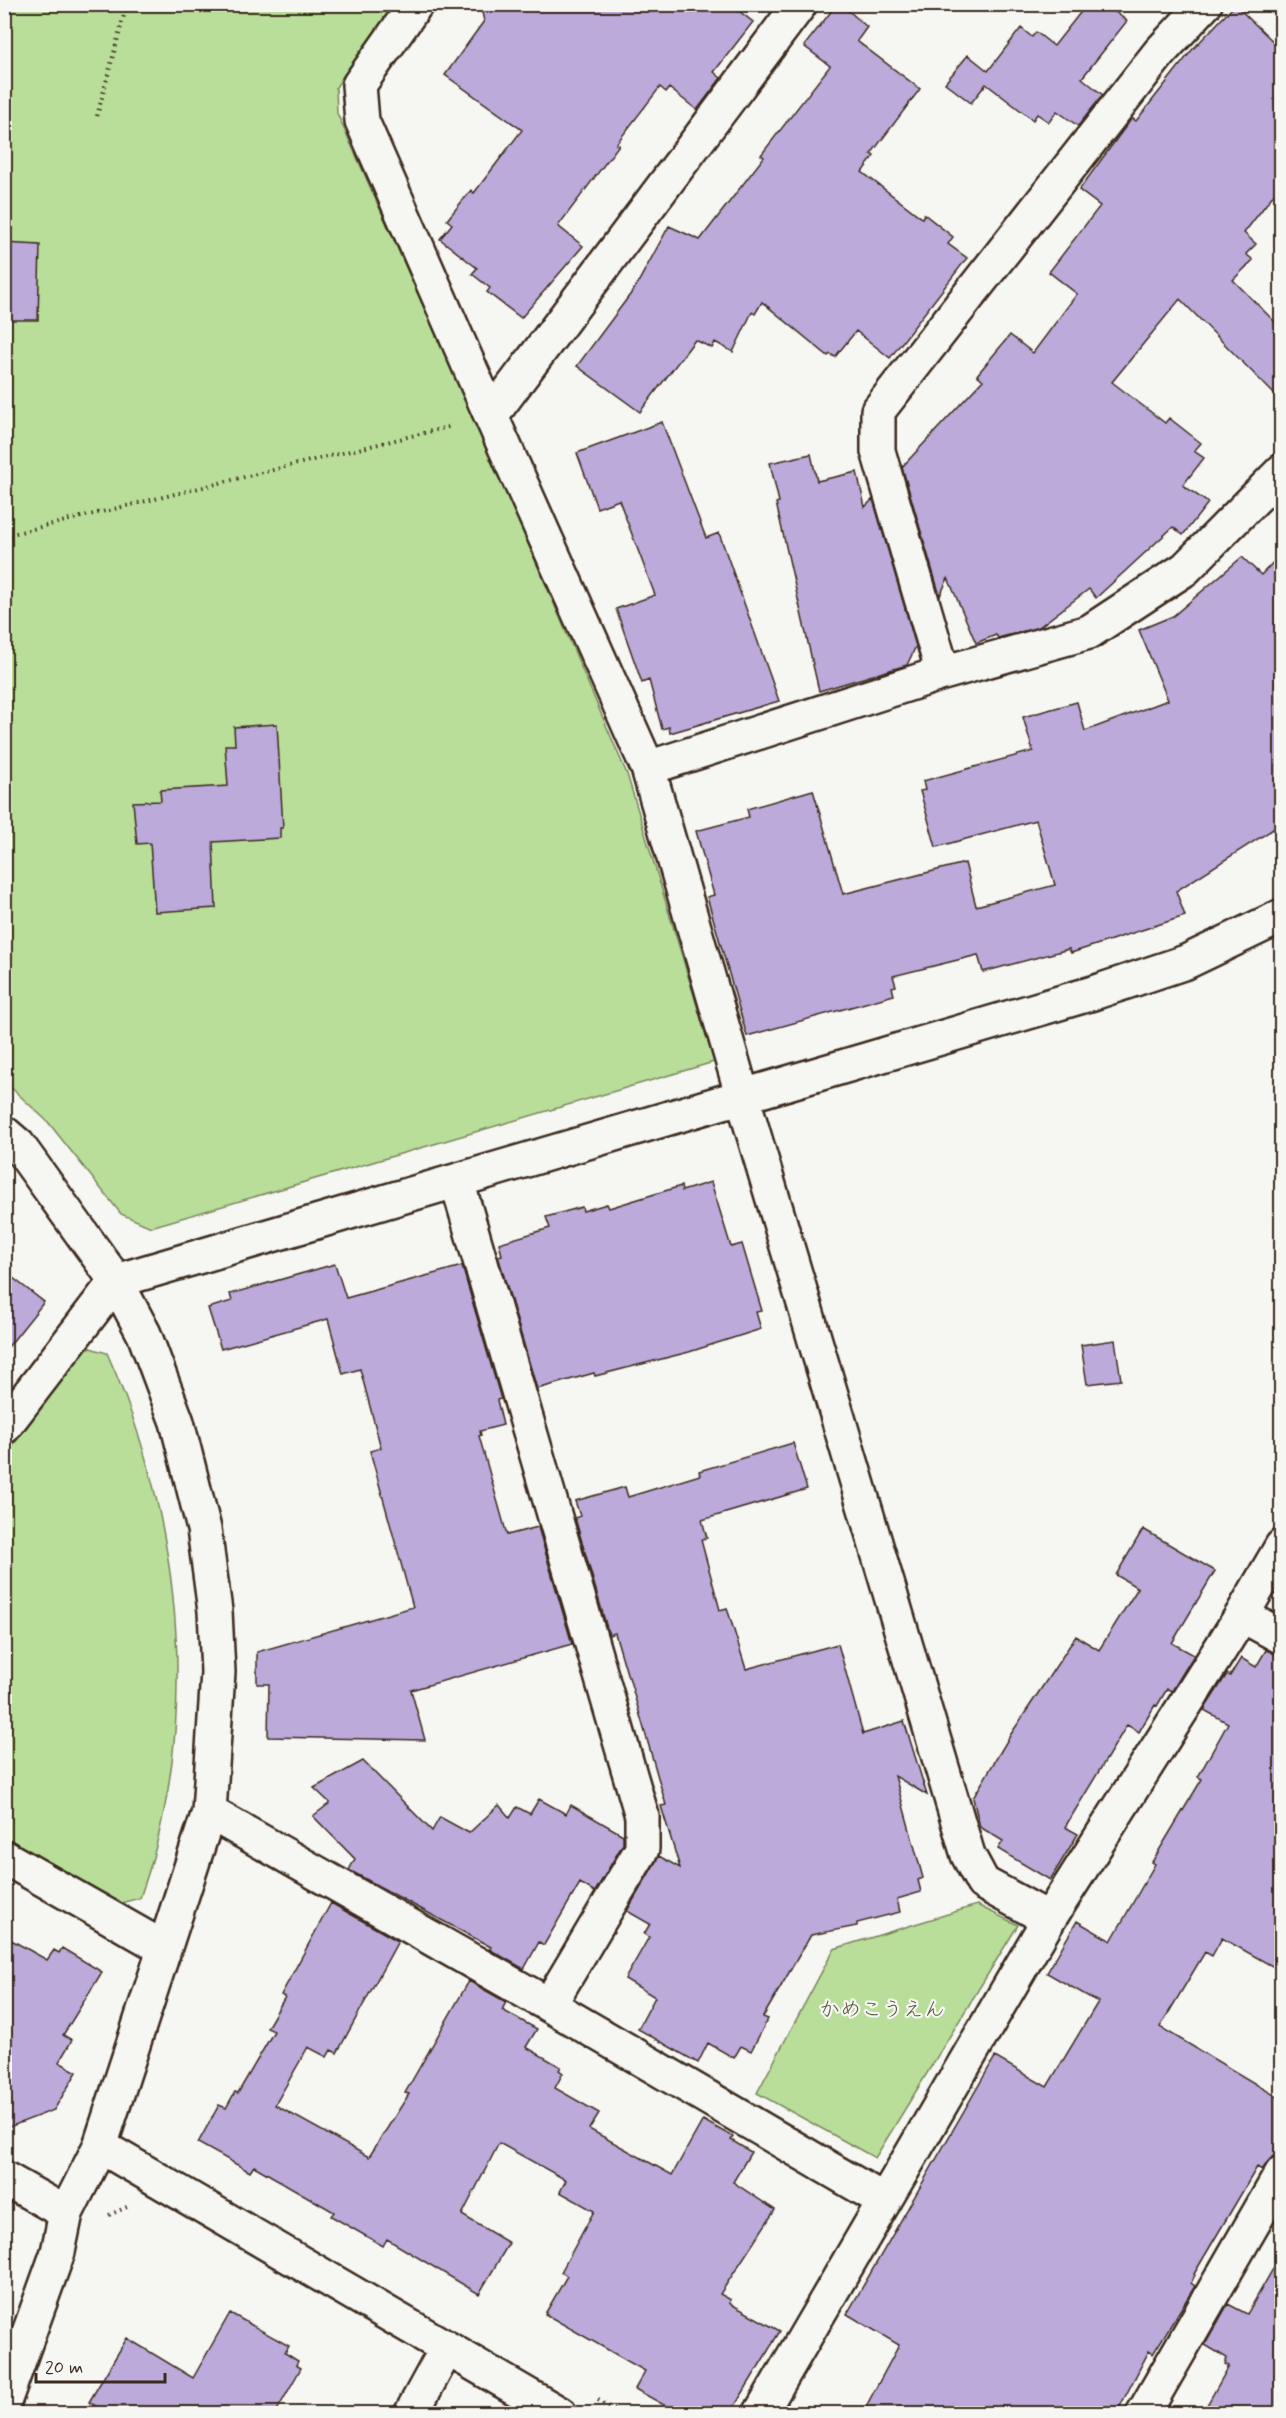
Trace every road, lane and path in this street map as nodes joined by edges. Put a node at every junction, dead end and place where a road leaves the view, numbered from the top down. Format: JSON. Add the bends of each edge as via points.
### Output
{"nodes":[{"id":1,"x":127,"y":4,"type":"edge"},
{"id":2,"x":416,"y":4,"type":"edge"},
{"id":3,"x":800,"y":4,"type":"edge"},
{"id":4,"x":1204,"y":4,"type":"edge"},
{"id":5,"x":97,"y":116,"type":"dead end"},
{"id":6,"x":491,"y":416,"type":"junction"},
{"id":7,"x":1281,"y":471,"type":"edge"},
{"id":8,"x":4,"y":537,"type":"edge"},
{"id":9,"x":943,"y":673,"type":"junction"},
{"id":10,"x":648,"y":768,"type":"junction"},
{"id":11,"x":1275,"y":927,"type":"edge"},
{"id":12,"x":742,"y":1097,"type":"junction"},
{"id":13,"x":4,"y":1133,"type":"edge"},
{"id":14,"x":457,"y":1181,"type":"junction"},
{"id":15,"x":116,"y":1281,"type":"junction"},
{"id":16,"x":4,"y":1427,"type":"edge"},
{"id":17,"x":1281,"y":1546,"type":"edge"},
{"id":18,"x":1242,"y":1615,"type":"junction"},
{"id":19,"x":1281,"y":1637,"type":"edge"},
{"id":20,"x":209,"y":1812,"type":"junction"},
{"id":21,"x":4,"y":1857,"type":"edge"},
{"id":22,"x":1049,"y":1919,"type":"junction"},
{"id":23,"x":164,"y":1948,"type":"junction"},
{"id":24,"x":549,"y":2006,"type":"junction"},
{"id":25,"x":99,"y":2146,"type":"junction"},
{"id":26,"x":1281,"y":2173,"type":"edge"},
{"id":27,"x":4,"y":2178,"type":"edge"},
{"id":28,"x":883,"y":2200,"type":"junction"},
{"id":29,"x":66,"y":2213,"type":"junction"},
{"id":30,"x":447,"y":2348,"type":"junction"},
{"id":31,"x":589,"y":2396,"type":"dead end"},
{"id":32,"x":4,"y":2402,"type":"edge"},
{"id":33,"x":411,"y":2414,"type":"edge"},
{"id":34,"x":560,"y":2414,"type":"edge"},
{"id":35,"x":620,"y":2414,"type":"edge"},
{"id":36,"x":760,"y":2414,"type":"edge"},
{"id":37,"x":1143,"y":2414,"type":"edge"}],
"edges":[{"from":1,"to":5,"type":"path"},
{"from":2,"to":6,"type":"street","via":[[358,85],[362,121]]},
{"from":3,"to":6,"type":"street"},
{"from":4,"to":9,"type":"street","via":[[1160,52],[878,411],[878,451]]},
{"from":6,"to":8,"type":"path"},
{"from":6,"to":10,"type":"street"},
{"from":7,"to":9,"type":"street","via":[[1185,569],[1089,633]]},
{"from":9,"to":10,"type":"street"},
{"from":10,"to":12,"type":"street"},
{"from":11,"to":12,"type":"street","via":[[1092,993]]},
{"from":12,"to":14,"type":"street"},
{"from":12,"to":22,"type":"street","via":[[968,1856],[983,1883]]},
{"from":13,"to":15,"type":"street","via":[[18,1145]]},
{"from":14,"to":15,"type":"street"},
{"from":14,"to":24,"type":"street","via":[[642,1816],[642,1849]]},
{"from":15,"to":16,"type":"street"},
{"from":15,"to":20,"type":"street","via":[[144,1334],[177,1422],[204,1528],[218,1672]]},
{"from":17,"to":18,"type":"street"},
{"from":18,"to":19,"type":"street"},
{"from":18,"to":22,"type":"street"},
{"from":20,"to":23,"type":"street"},
{"from":20,"to":24,"type":"street"},
{"from":21,"to":23,"type":"street"},
{"from":22,"to":28,"type":"street"},
{"from":23,"to":25,"type":"street"},
{"from":24,"to":28,"type":"street"},
{"from":25,"to":29,"type":"street"},
{"from":25,"to":30,"type":"street"},
{"from":26,"to":37,"type":"street"},
{"from":27,"to":29,"type":"street"},
{"from":28,"to":36,"type":"street"},
{"from":29,"to":32,"type":"street","via":[[58,2252]]},
{"from":30,"to":33,"type":"street"},
{"from":30,"to":34,"type":"street"},
{"from":31,"to":35,"type":"path"}]}
